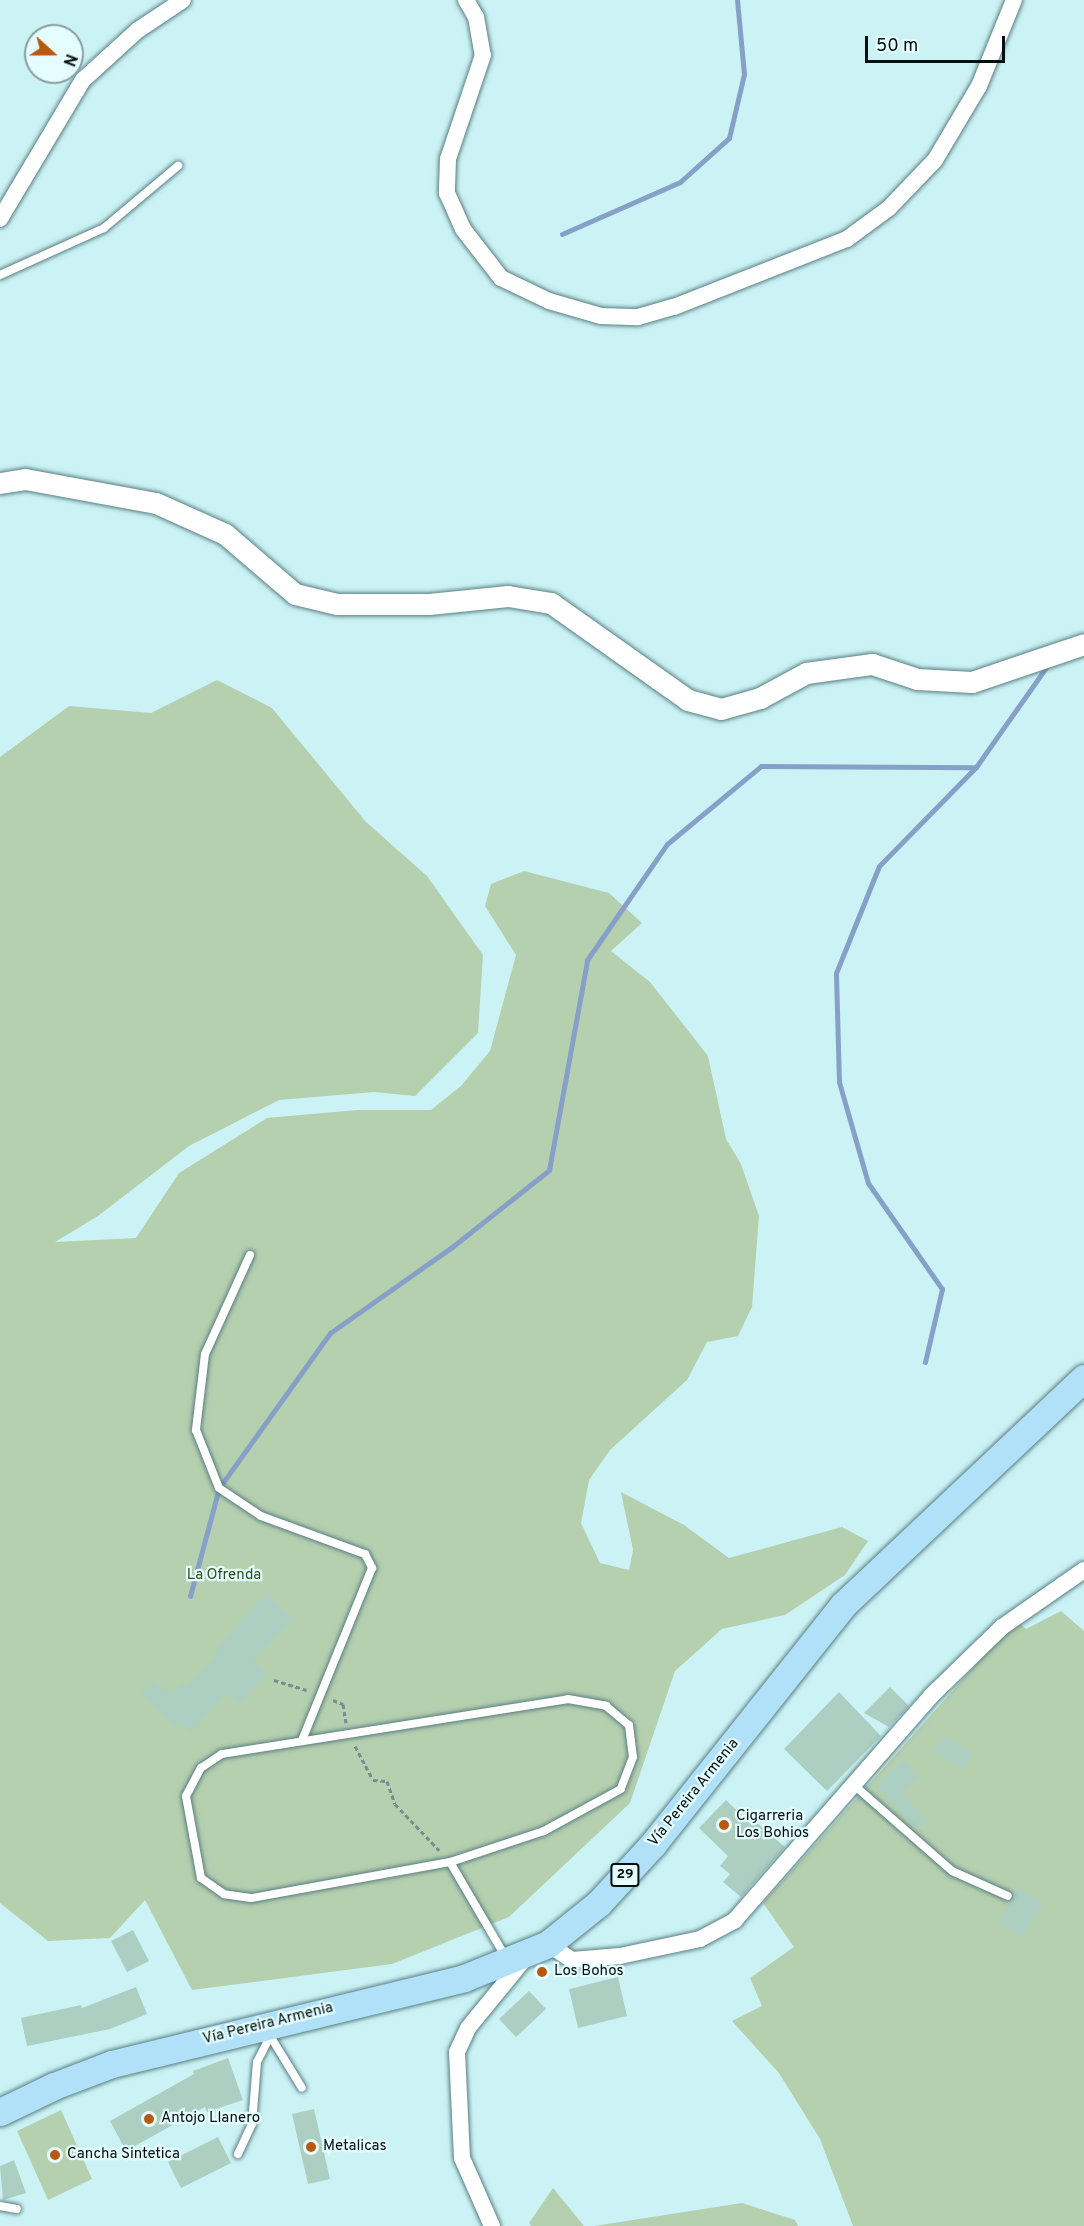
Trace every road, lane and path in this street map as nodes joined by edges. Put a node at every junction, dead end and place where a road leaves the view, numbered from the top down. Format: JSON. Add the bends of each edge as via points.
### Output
{"nodes":[{"id":1,"x":183,"y":0,"type":"edge"},
{"id":2,"x":466,"y":0,"type":"edge"},
{"id":3,"x":1014,"y":0,"type":"edge"},
{"id":4,"x":178,"y":166,"type":"dead end"},
{"id":5,"x":0,"y":219,"type":"edge"},
{"id":6,"x":0,"y":275,"type":"edge"},
{"id":7,"x":0,"y":483,"type":"edge"},
{"id":8,"x":1084,"y":644,"type":"edge"},
{"id":9,"x":249,"y":1255,"type":"dead end"},
{"id":10,"x":1084,"y":1378,"type":"edge"},
{"id":11,"x":1084,"y":1570,"type":"edge"},
{"id":12,"x":274,"y":1680,"type":"dead end"},
{"id":13,"x":321,"y":1695,"type":"junction"},
{"id":14,"x":348,"y":1734,"type":"junction"},
{"id":15,"x":302,"y":1740,"type":"junction"},
{"id":16,"x":855,"y":1786,"type":"junction"},
{"id":17,"x":450,"y":1862,"type":"junction"},
{"id":18,"x":1008,"y":1896,"type":"dead end"},
{"id":19,"x":528,"y":1954,"type":"junction"},
{"id":20,"x":274,"y":2031,"type":"junction"},
{"id":21,"x":302,"y":2088,"type":"dead end"},
{"id":22,"x":0,"y":2112,"type":"edge"},
{"id":23,"x":237,"y":2154,"type":"dead end"},
{"id":24,"x":0,"y":2206,"type":"edge"},
{"id":25,"x":16,"y":2209,"type":"dead end"},
{"id":26,"x":492,"y":2226,"type":"edge"}],
"edges":[{"from":1,"to":5,"type":"street","via":[[138,30],[83,80]]},
{"from":2,"to":3,"type":"street","via":[[476,17],[483,55],[448,159],[447,193],[463,229],[501,278],[549,301],[601,316],[638,317],[674,308],[847,238],[889,208],[940,150],[979,86]]},
{"from":4,"to":6,"type":"lane","via":[[104,228],[21,269]]},
{"from":7,"to":8,"type":"street","via":[[25,479],[156,503],[225,534],[295,594],[337,604],[429,604],[508,596],[551,603],[688,700],[721,709],[760,698],[806,673],[872,664],[917,680],[972,682]]},
{"from":9,"to":13,"type":"lane","via":[[205,1354],[196,1430],[219,1488],[261,1516],[365,1554],[372,1568]]},
{"from":10,"to":19,"type":"main road","name":"Vía Pereira Armenia","number":"29","via":[[843,1605],[653,1844],[599,1903]]},
{"from":11,"to":16,"type":"street","via":[[1002,1627],[931,1696]]},
{"from":12,"to":13,"type":"path"},
{"from":13,"to":14,"type":"path","via":[[343,1704]]},
{"from":13,"to":15,"type":"lane"},
{"from":14,"to":15,"type":"lane"},
{"from":14,"to":17,"type":"path","via":[[373,1780],[387,1781],[395,1804]]},
{"from":14,"to":17,"type":"lane","via":[[568,1699],[606,1706],[629,1725],[633,1757],[621,1789],[544,1831]]},
{"from":15,"to":17,"type":"lane","via":[[222,1754],[201,1767],[186,1796],[201,1878],[224,1894],[251,1898]]},
{"from":16,"to":18,"type":"lane","via":[[952,1871]]},
{"from":16,"to":19,"type":"street","via":[[735,1920],[700,1939],[620,1956],[572,1960]]},
{"from":17,"to":19,"type":"lane"},
{"from":19,"to":20,"type":"main road","name":"Vía Pereira Armenia","number":"29","via":[[464,1978]]},
{"from":19,"to":26,"type":"street","via":[[468,2028],[457,2052],[462,2158]]},
{"from":20,"to":21,"type":"lane"},
{"from":20,"to":22,"type":"main road","name":"Vía Pereira Armenia","number":"29","via":[[112,2064]]},
{"from":20,"to":23,"type":"lane","via":[[258,2062],[252,2124]]},
{"from":24,"to":25,"type":"lane"}]}
